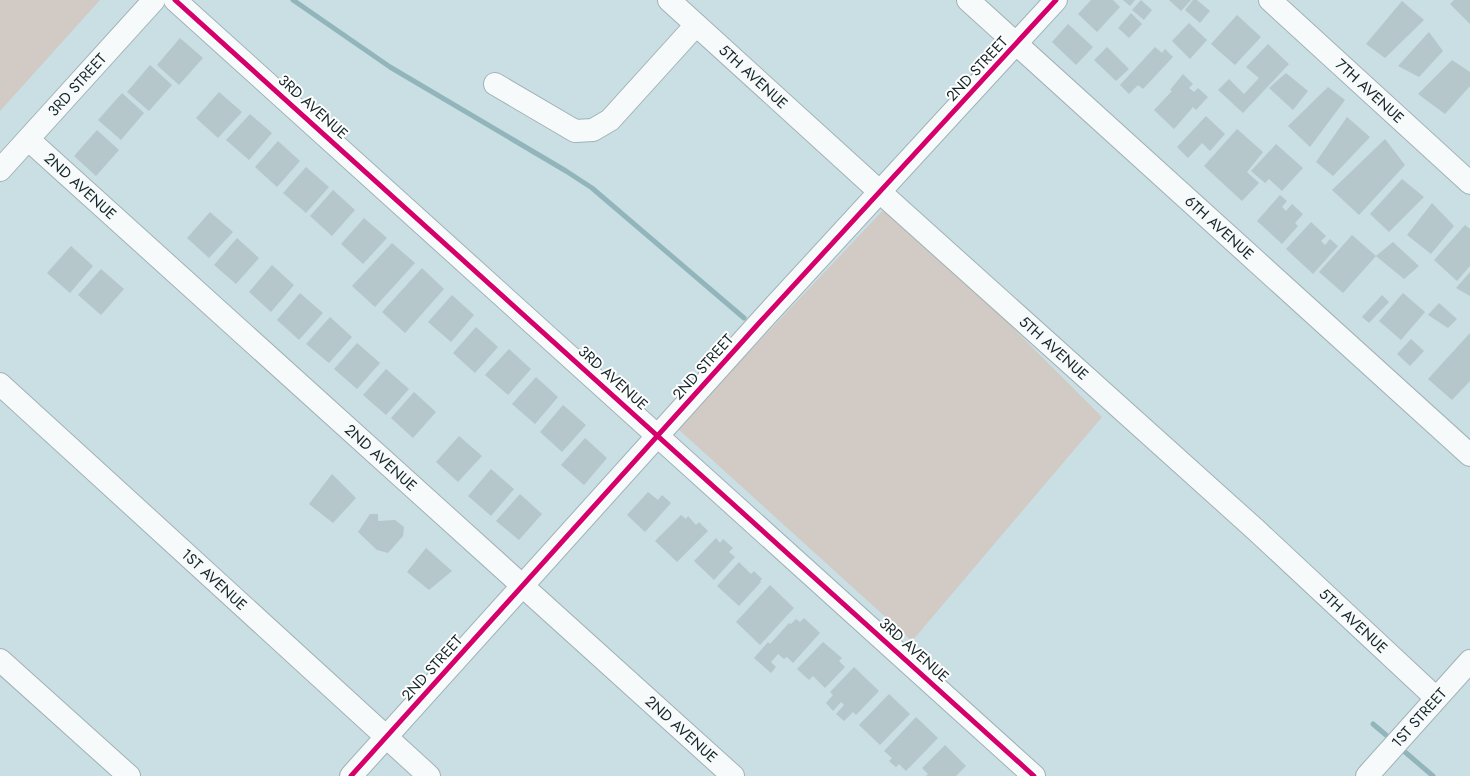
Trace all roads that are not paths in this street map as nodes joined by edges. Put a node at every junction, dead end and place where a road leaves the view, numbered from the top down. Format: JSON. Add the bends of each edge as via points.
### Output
{"nodes":[{"id":1,"x":154,"y":0,"type":"edge"},
{"id":2,"x":175,"y":0,"type":"edge"},
{"id":3,"x":669,"y":0,"type":"edge"},
{"id":4,"x":968,"y":0,"type":"edge"},
{"id":5,"x":1056,"y":0,"type":"edge"},
{"id":6,"x":1270,"y":0,"type":"edge"},
{"id":7,"x":696,"y":24,"type":"junction"},
{"id":8,"x":1016,"y":44,"type":"junction"},
{"id":9,"x":495,"y":84,"type":"dead end"},
{"id":10,"x":29,"y":140,"type":"junction"},
{"id":11,"x":0,"y":170,"type":"edge"},
{"id":12,"x":1470,"y":183,"type":"edge"},
{"id":13,"x":880,"y":192,"type":"junction"},
{"id":14,"x":0,"y":384,"type":"edge"},
{"id":15,"x":658,"y":436,"type":"junction"},
{"id":16,"x":1470,"y":455,"type":"edge"},
{"id":17,"x":522,"y":585,"type":"junction"},
{"id":18,"x":0,"y":660,"type":"edge"},
{"id":19,"x":1470,"y":662,"type":"edge"},
{"id":20,"x":1436,"y":698,"type":"junction"},
{"id":21,"x":386,"y":737,"type":"junction"},
{"id":22,"x":129,"y":776,"type":"edge"},
{"id":23,"x":351,"y":776,"type":"edge"},
{"id":24,"x":429,"y":776,"type":"edge"},
{"id":25,"x":733,"y":776,"type":"edge"},
{"id":26,"x":1034,"y":776,"type":"edge"},
{"id":27,"x":1367,"y":776,"type":"edge"}],
"edges":[{"from":1,"to":10,"type":"street","name":"3RD STREET"},
{"from":2,"to":15,"type":"street","name":"3RD AVENUE"},
{"from":3,"to":7,"type":"street","name":"5TH AVENUE"},
{"from":4,"to":8,"type":"street","name":"6TH AVENUE"},
{"from":5,"to":8,"type":"street","name":"2ND STREET"},
{"from":6,"to":12,"type":"street","name":"7TH AVENUE"},
{"from":7,"to":9,"type":"street","via":[[610,120],[593,130],[575,131]]},
{"from":7,"to":13,"type":"street","name":"5TH AVENUE"},
{"from":8,"to":13,"type":"street","name":"2ND STREET"},
{"from":8,"to":16,"type":"street","name":"6TH AVENUE"},
{"from":10,"to":11,"type":"street","name":"3RD STREET"},
{"from":10,"to":17,"type":"street","name":"2ND AVENUE"},
{"from":13,"to":15,"type":"street","name":"2ND STREET"},
{"from":13,"to":20,"type":"street","name":"5TH AVENUE","via":[[1221,498]]},
{"from":14,"to":21,"type":"street","name":"1ST AVENUE"},
{"from":15,"to":17,"type":"street","name":"2ND STREET"},
{"from":15,"to":26,"type":"street","name":"3RD AVENUE"},
{"from":17,"to":21,"type":"street","name":"2ND STREET"},
{"from":17,"to":25,"type":"street","name":"2ND AVENUE"},
{"from":18,"to":22,"type":"street"},
{"from":19,"to":20,"type":"street","name":"1ST STREET"},
{"from":20,"to":27,"type":"street","name":"1ST STREET"},
{"from":21,"to":23,"type":"street","name":"2ND STREET"},
{"from":21,"to":24,"type":"street","name":"1ST AVENUE"}]}
